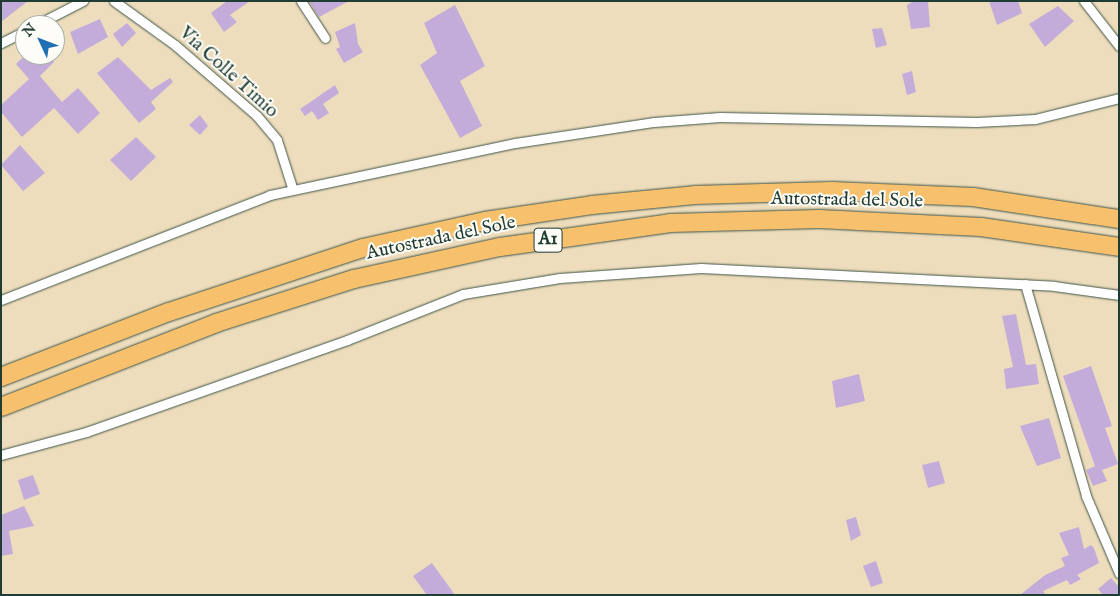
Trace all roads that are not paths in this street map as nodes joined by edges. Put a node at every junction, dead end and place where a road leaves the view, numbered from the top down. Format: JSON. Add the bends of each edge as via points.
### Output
{"nodes":[{"id":1,"x":83,"y":1,"type":"edge"},
{"id":2,"x":114,"y":1,"type":"edge"},
{"id":3,"x":301,"y":1,"type":"edge"},
{"id":4,"x":1084,"y":1,"type":"edge"},
{"id":5,"x":56,"y":15,"type":"edge"},
{"id":6,"x":15,"y":36,"type":"edge"},
{"id":7,"x":325,"y":38,"type":"dead end"},
{"id":8,"x":1,"y":43,"type":"edge"},
{"id":9,"x":1119,"y":46,"type":"edge"},
{"id":10,"x":1119,"y":98,"type":"edge"},
{"id":11,"x":293,"y":190,"type":"junction"},
{"id":12,"x":1119,"y":219,"type":"edge"},
{"id":13,"x":1119,"y":246,"type":"edge"},
{"id":14,"x":1025,"y":284,"type":"junction"},
{"id":15,"x":1119,"y":295,"type":"edge"},
{"id":16,"x":1,"y":300,"type":"edge"},
{"id":17,"x":1,"y":377,"type":"edge"},
{"id":18,"x":1,"y":407,"type":"edge"},
{"id":19,"x":1,"y":455,"type":"edge"},
{"id":20,"x":1119,"y":573,"type":"edge"}],
"edges":[{"from":1,"to":5,"type":"street"},
{"from":2,"to":11,"type":"street","name":"Via Colle Timio","via":[[175,45],[257,116],[277,140]]},
{"from":3,"to":7,"type":"street"},
{"from":4,"to":9,"type":"street"},
{"from":6,"to":8,"type":"street"},
{"from":10,"to":11,"type":"street","via":[[1035,119],[986,122],[720,117],[654,122],[515,143]]},
{"from":11,"to":16,"type":"street","via":[[270,195]]},
{"from":12,"to":17,"type":"highway","name":"Autostrada del Sole","number":"A1","via":[[973,197],[832,191],[694,195],[592,205],[485,221],[363,248],[168,312]]},
{"from":13,"to":18,"type":"highway","name":"Autostrada del Sole","number":"A1","via":[[981,227],[819,219],[670,223],[510,246],[354,279],[216,323]]},
{"from":14,"to":15,"type":"street"},
{"from":14,"to":19,"type":"street","via":[[701,268],[560,278],[463,294],[347,340],[86,432]]},
{"from":14,"to":20,"type":"street","via":[[1086,496]]}]}
